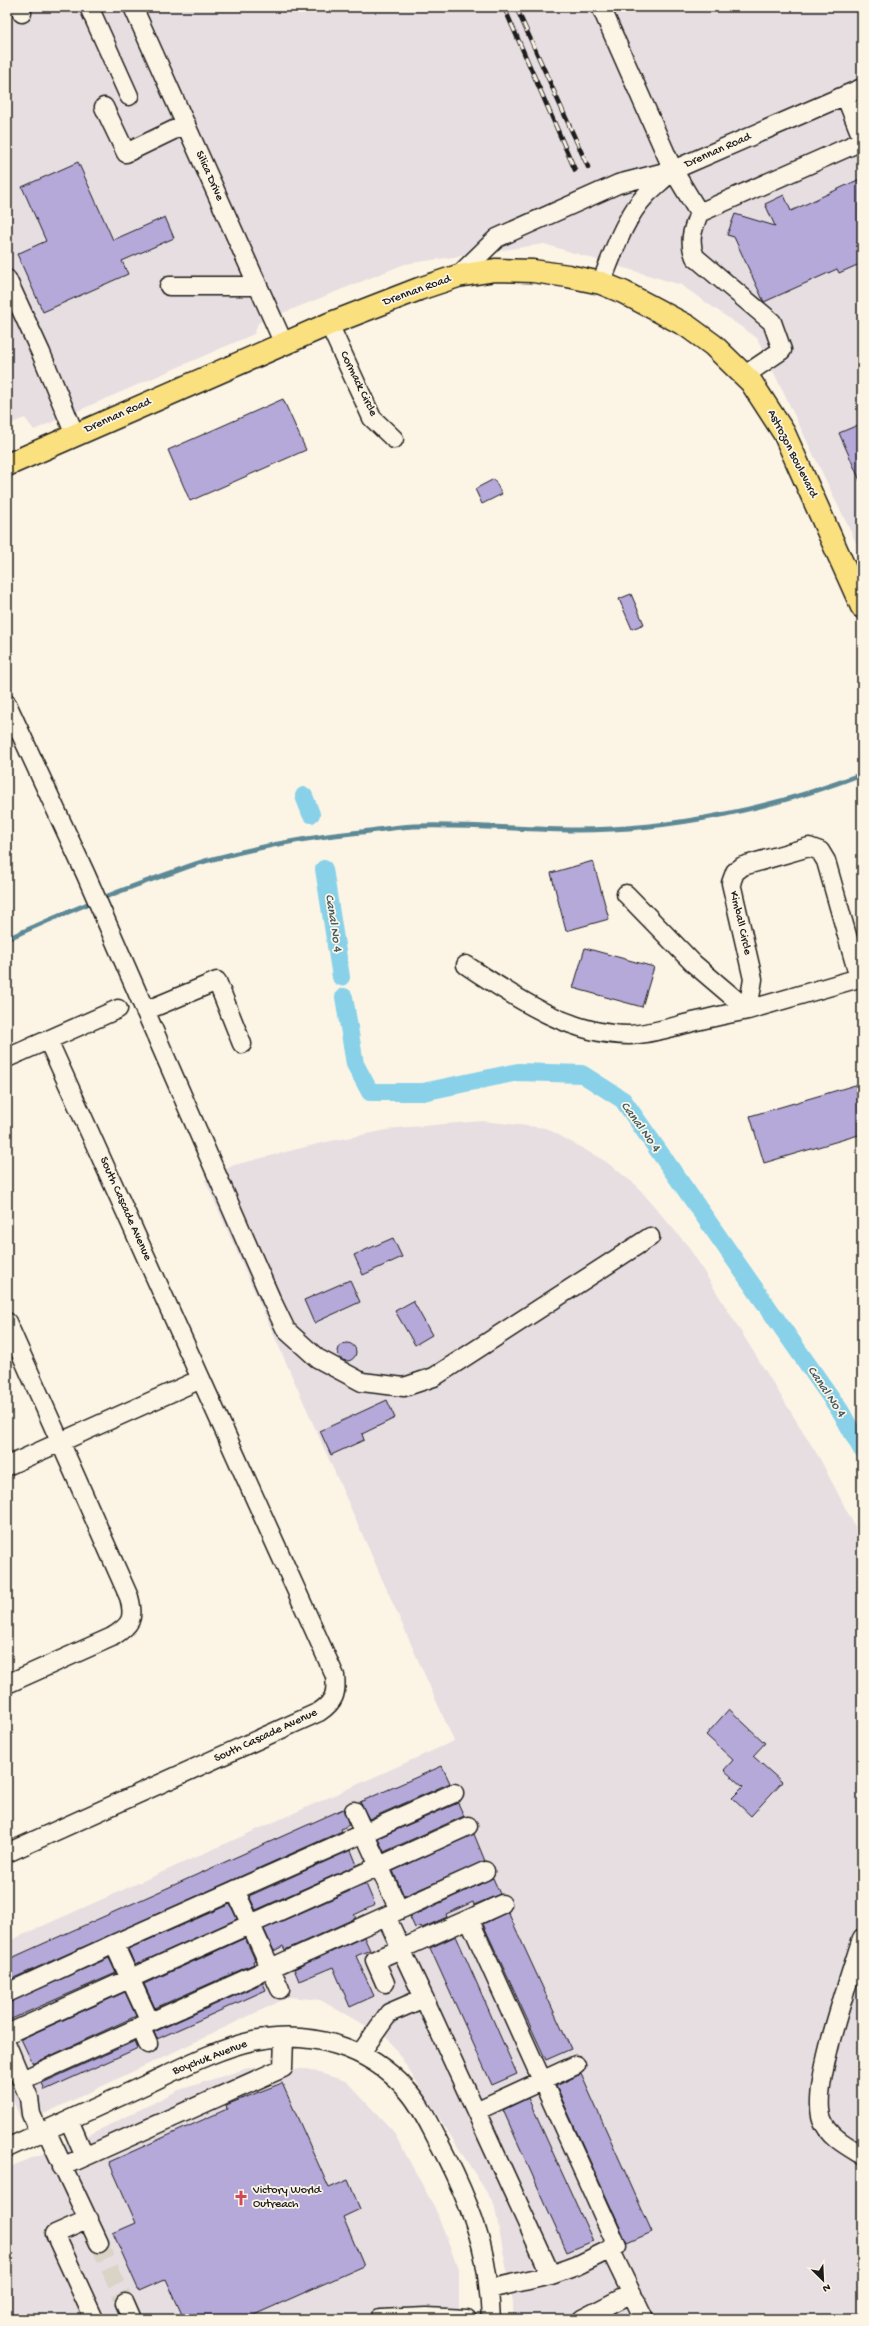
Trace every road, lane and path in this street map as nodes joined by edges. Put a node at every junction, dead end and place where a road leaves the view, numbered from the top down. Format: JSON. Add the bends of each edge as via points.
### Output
{"nodes":[{"id":1,"x":89,"y":7,"type":"edge"},
{"id":2,"x":133,"y":7,"type":"edge"},
{"id":3,"x":601,"y":7,"type":"edge"},
{"id":4,"x":862,"y":88,"type":"edge"},
{"id":5,"x":845,"y":95,"type":"junction"},
{"id":6,"x":129,"y":96,"type":"dead end"},
{"id":7,"x":104,"y":107,"type":"dead end"},
{"id":8,"x":186,"y":124,"type":"junction"},
{"id":9,"x":862,"y":140,"type":"edge"},
{"id":10,"x":674,"y":170,"type":"junction"},
{"id":11,"x":699,"y":213,"type":"junction"},
{"id":12,"x":458,"y":276,"type":"junction"},
{"id":13,"x":7,"y":280,"type":"edge"},
{"id":14,"x":601,"y":283,"type":"junction"},
{"id":15,"x":168,"y":286,"type":"dead end"},
{"id":16,"x":258,"y":286,"type":"junction"},
{"id":17,"x":329,"y":324,"type":"junction"},
{"id":18,"x":284,"y":344,"type":"junction"},
{"id":19,"x":745,"y":375,"type":"junction"},
{"id":20,"x":75,"y":435,"type":"junction"},
{"id":21,"x":394,"y":438,"type":"dead end"},
{"id":22,"x":7,"y":465,"type":"edge"},
{"id":23,"x":862,"y":607,"type":"edge"},
{"id":24,"x":7,"y":704,"type":"edge"},
{"id":25,"x":626,"y":894,"type":"dead end"},
{"id":26,"x":466,"y":965,"type":"dead end"},
{"id":27,"x":860,"y":978,"type":"edge"},
{"id":28,"x":118,"y":1009,"type":"dead end"},
{"id":29,"x":748,"y":1010,"type":"junction"},
{"id":30,"x":145,"y":1011,"type":"junction"},
{"id":31,"x":48,"y":1040,"type":"junction"},
{"id":32,"x":242,"y":1044,"type":"dead end"},
{"id":33,"x":7,"y":1058,"type":"edge"},
{"id":34,"x":650,"y":1237,"type":"dead end"},
{"id":35,"x":7,"y":1322,"type":"edge"},
{"id":36,"x":201,"y":1379,"type":"junction"},
{"id":37,"x":60,"y":1442,"type":"junction"},
{"id":38,"x":7,"y":1466,"type":"edge"},
{"id":39,"x":7,"y":1684,"type":"edge"},
{"id":40,"x":454,"y":1793,"type":"dead end"},
{"id":41,"x":354,"y":1811,"type":"dead end"},
{"id":42,"x":468,"y":1826,"type":"dead end"},
{"id":43,"x":364,"y":1833,"type":"junction"},
{"id":44,"x":7,"y":1853,"type":"edge"},
{"id":45,"x":379,"y":1866,"type":"junction"},
{"id":46,"x":485,"y":1871,"type":"dead end"},
{"id":47,"x":234,"y":1890,"type":"junction"},
{"id":48,"x":502,"y":1904,"type":"dead end"},
{"id":49,"x":392,"y":1913,"type":"junction"},
{"id":50,"x":469,"y":1919,"type":"junction"},
{"id":51,"x":250,"y":1924,"type":"junction"},
{"id":52,"x":862,"y":1938,"type":"edge"},
{"id":53,"x":114,"y":1944,"type":"junction"},
{"id":54,"x":401,"y":1949,"type":"junction"},
{"id":55,"x":270,"y":1968,"type":"junction"},
{"id":56,"x":130,"y":1978,"type":"junction"},
{"id":57,"x":386,"y":1983,"type":"dead end"},
{"id":58,"x":280,"y":1989,"type":"dead end"},
{"id":59,"x":7,"y":1993,"type":"edge"},
{"id":60,"x":424,"y":1998,"type":"junction"},
{"id":61,"x":145,"y":2024,"type":"junction"},
{"id":62,"x":7,"y":2034,"type":"edge"},
{"id":63,"x":284,"y":2038,"type":"junction"},
{"id":64,"x":148,"y":2044,"type":"dead end"},
{"id":65,"x":7,"y":2045,"type":"edge"},
{"id":66,"x":360,"y":2054,"type":"junction"},
{"id":67,"x":576,"y":2065,"type":"dead end"},
{"id":68,"x":22,"y":2080,"type":"junction"},
{"id":69,"x":543,"y":2081,"type":"junction"},
{"id":70,"x":476,"y":2111,"type":"junction"},
{"id":71,"x":69,"y":2120,"type":"junction"},
{"id":72,"x":43,"y":2132,"type":"junction"},
{"id":73,"x":7,"y":2148,"type":"edge"},
{"id":74,"x":862,"y":2155,"type":"edge"},
{"id":75,"x":85,"y":2157,"type":"junction"},
{"id":76,"x":62,"y":2167,"type":"junction"},
{"id":77,"x":89,"y":2220,"type":"junction"},
{"id":78,"x":99,"y":2244,"type":"tunnel mouth"},
{"id":79,"x":610,"y":2249,"type":"junction"},
{"id":80,"x":551,"y":2275,"type":"junction"},
{"id":81,"x":489,"y":2289,"type":"junction"},
{"id":82,"x":632,"y":2293,"type":"junction"},
{"id":83,"x":426,"y":2318,"type":"edge"},
{"id":84,"x":94,"y":2319,"type":"edge"},
{"id":85,"x":380,"y":2319,"type":"edge"},
{"id":86,"x":467,"y":2319,"type":"edge"},
{"id":87,"x":491,"y":2319,"type":"edge"},
{"id":88,"x":582,"y":2319,"type":"edge"},
{"id":89,"x":644,"y":2319,"type":"edge"}],
"edges":[{"from":1,"to":6,"type":"street"},
{"from":2,"to":8,"type":"street","name":"Silica Drive"},
{"from":3,"to":10,"type":"street"},
{"from":4,"to":5,"type":"street","name":"Drennan Road"},
{"from":5,"to":9,"type":"street"},
{"from":5,"to":10,"type":"street","name":"Drennan Road"},
{"from":7,"to":8,"type":"street","via":[[126,153]]},
{"from":8,"to":16,"type":"street","name":"Silica Drive"},
{"from":9,"to":11,"type":"street"},
{"from":10,"to":11,"type":"street"},
{"from":10,"to":12,"type":"street","name":"Drennan Road","via":[[618,184],[497,238]]},
{"from":10,"to":14,"type":"street","via":[[645,196],[633,214],[622,232]]},
{"from":11,"to":19,"type":"street","via":[[690,236],[695,257],[772,322],[782,350]]},
{"from":12,"to":14,"type":"main road","name":"Astrozon Boulevard","via":[[495,270],[532,271]]},
{"from":12,"to":17,"type":"main road","name":"Drennan Road"},
{"from":13,"to":20,"type":"street","via":[[46,350]]},
{"from":14,"to":19,"type":"main road","name":"Astrozon Boulevard","via":[[624,292],[687,326],[713,345]]},
{"from":15,"to":16,"type":"street"},
{"from":16,"to":18,"type":"street","name":"Silica Drive"},
{"from":17,"to":18,"type":"main road","name":"Drennan Road"},
{"from":17,"to":21,"type":"street","name":"Cormack Circle","via":[[372,418]]},
{"from":18,"to":20,"type":"main road","name":"Drennan Road"},
{"from":19,"to":23,"type":"main road","name":"Astrozon Boulevard","via":[[767,404],[784,433]]},
{"from":20,"to":22,"type":"main road","name":"Drennan Road"},
{"from":24,"to":30,"type":"street"},
{"from":25,"to":29,"type":"street","via":[[694,964]]},
{"from":26,"to":29,"type":"street","via":[[518,999],[566,1022],[598,1033],[630,1035]]},
{"from":27,"to":29,"type":"street","name":"Kimball Circle"},
{"from":27,"to":29,"type":"street","name":"Kimball Circle","via":[[826,861],[820,851],[809,847],[743,866],[735,872],[731,883],[753,979]]},
{"from":28,"to":31,"type":"street"},
{"from":30,"to":32,"type":"street","via":[[217,981]]},
{"from":30,"to":34,"type":"street","via":[[286,1330],[317,1358],[362,1382],[404,1387],[434,1377]]},
{"from":31,"to":33,"type":"street"},
{"from":31,"to":36,"type":"street","name":"South Cascade Avenue"},
{"from":35,"to":37,"type":"street"},
{"from":36,"to":37,"type":"street"},
{"from":36,"to":44,"type":"street","name":"South Cascade Avenue","via":[[335,1676],[335,1696],[330,1705],[319,1712]]},
{"from":37,"to":38,"type":"street"},
{"from":37,"to":39,"type":"street","via":[[130,1597],[133,1609],[131,1621],[112,1637]]},
{"from":40,"to":43,"type":"street"},
{"from":41,"to":43,"type":"street"},
{"from":42,"to":45,"type":"street"},
{"from":43,"to":45,"type":"street"},
{"from":43,"to":47,"type":"street"},
{"from":45,"to":49,"type":"street"},
{"from":45,"to":51,"type":"street"},
{"from":46,"to":49,"type":"street"},
{"from":47,"to":51,"type":"street"},
{"from":47,"to":53,"type":"street"},
{"from":48,"to":50,"type":"street"},
{"from":49,"to":54,"type":"street"},
{"from":49,"to":55,"type":"street"},
{"from":50,"to":54,"type":"street"},
{"from":50,"to":69,"type":"street"},
{"from":51,"to":55,"type":"street"},
{"from":51,"to":56,"type":"street"},
{"from":52,"to":74,"type":"street","via":[[830,2046],[819,2095],[822,2118],[830,2132]]},
{"from":53,"to":56,"type":"street"},
{"from":53,"to":59,"type":"street"},
{"from":54,"to":57,"type":"street","via":[[375,1960]]},
{"from":54,"to":60,"type":"street"},
{"from":55,"to":58,"type":"street"},
{"from":55,"to":61,"type":"street"},
{"from":56,"to":61,"type":"street"},
{"from":56,"to":62,"type":"street"},
{"from":60,"to":66,"type":"street","via":[[389,2013]]},
{"from":60,"to":70,"type":"street"},
{"from":61,"to":64,"type":"street"},
{"from":61,"to":68,"type":"street"},
{"from":63,"to":66,"type":"street","name":"Boychuk Avenue","via":[[307,2038],[349,2048]]},
{"from":63,"to":71,"type":"street","name":"Boychuk Avenue","via":[[253,2041],[189,2064]]},
{"from":63,"to":75,"type":"street","via":[[283,2068]]},
{"from":65,"to":68,"type":"street"},
{"from":66,"to":81,"type":"street","name":"Boychuk Avenue","via":[[389,2072],[407,2090],[423,2112],[448,2159],[474,2223],[484,2255]]},
{"from":67,"to":69,"type":"street"},
{"from":68,"to":72,"type":"street","via":[[29,2098],[31,2114]]},
{"from":69,"to":70,"type":"street"},
{"from":69,"to":79,"type":"street","via":[[617,2246]]},
{"from":70,"to":80,"type":"street"},
{"from":71,"to":72,"type":"street","name":"Boychuk Avenue"},
{"from":71,"to":75,"type":"street"},
{"from":72,"to":73,"type":"street","name":"Boychuk Avenue"},
{"from":72,"to":76,"type":"street"},
{"from":75,"to":76,"type":"street"},
{"from":76,"to":77,"type":"street"},
{"from":77,"to":78,"type":"street"},
{"from":77,"to":84,"type":"street","via":[[55,2234]]},
{"from":79,"to":80,"type":"street"},
{"from":79,"to":82,"type":"street"},
{"from":80,"to":81,"type":"street"},
{"from":81,"to":87,"type":"street","name":"Boychuk Avenue"},
{"from":82,"to":88,"type":"street"},
{"from":82,"to":89,"type":"street"},
{"from":83,"to":85,"type":"street"},
{"from":83,"to":86,"type":"street"}]}
